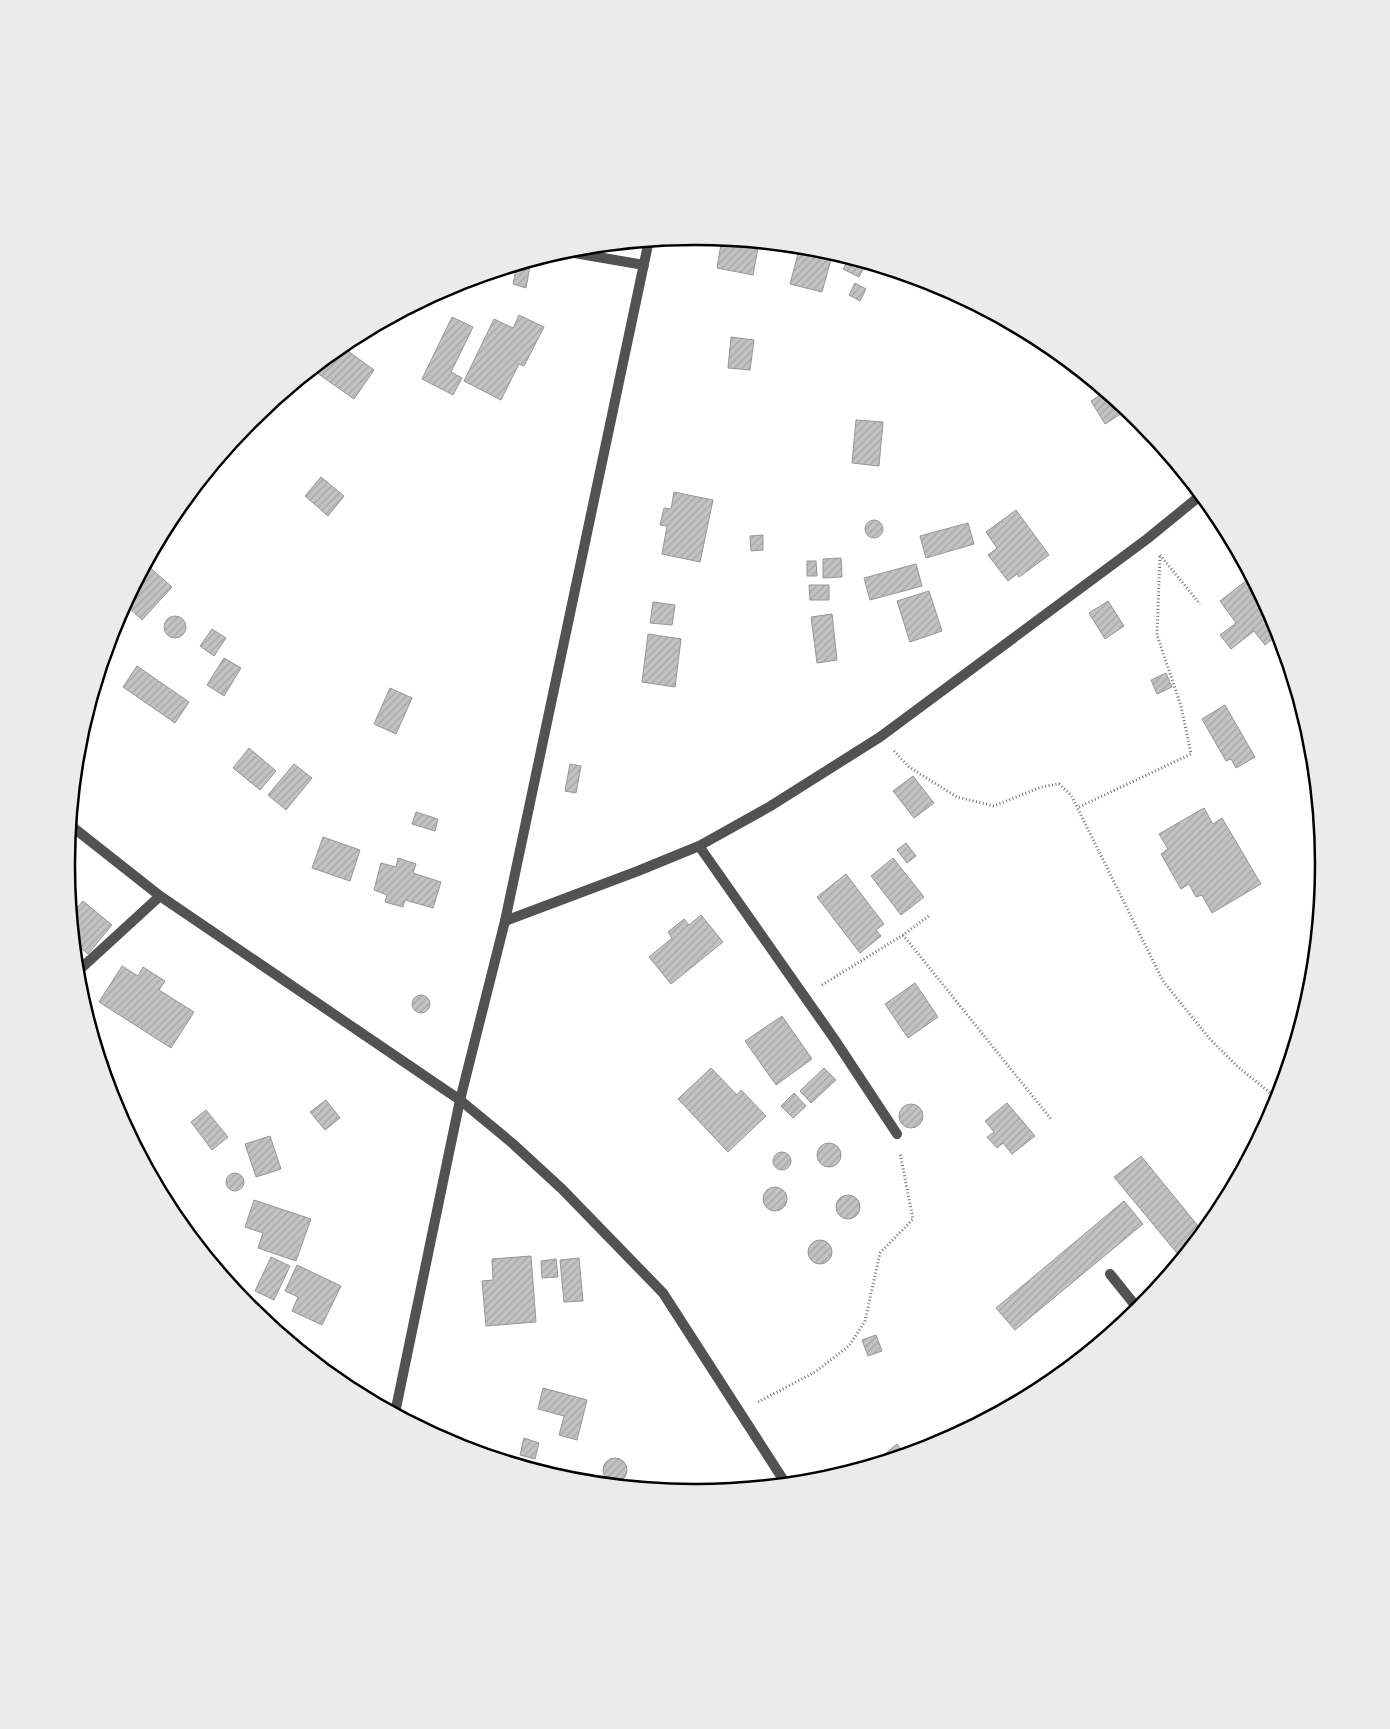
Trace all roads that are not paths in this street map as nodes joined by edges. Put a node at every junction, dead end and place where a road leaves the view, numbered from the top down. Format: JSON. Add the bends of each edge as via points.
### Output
{"nodes":[{"id":1,"x":648,"y":247,"type":"edge"},
{"id":2,"x":583,"y":255,"type":"edge"},
{"id":3,"x":644,"y":265,"type":"junction"},
{"id":4,"x":1196,"y":499,"type":"edge"},
{"id":5,"x":76,"y":830,"type":"edge"},
{"id":6,"x":699,"y":846,"type":"junction"},
{"id":7,"x":160,"y":896,"type":"junction"},
{"id":8,"x":505,"y":921,"type":"junction"},
{"id":9,"x":84,"y":966,"type":"edge"},
{"id":10,"x":460,"y":1100,"type":"junction"},
{"id":11,"x":897,"y":1134,"type":"road end"},
{"id":12,"x":1110,"y":1274,"type":"dead end"},
{"id":13,"x":1133,"y":1303,"type":"edge"},
{"id":14,"x":396,"y":1407,"type":"edge"},
{"id":15,"x":782,"y":1478,"type":"edge"}],
"edges":[{"from":1,"to":3,"type":"street"},
{"from":2,"to":3,"type":"street"},
{"from":3,"to":8,"type":"street"},
{"from":4,"to":6,"type":"street","via":[[880,738]]},
{"from":5,"to":7,"type":"street"},
{"from":6,"to":8,"type":"street"},
{"from":6,"to":11,"type":"street"},
{"from":7,"to":9,"type":"street"},
{"from":7,"to":10,"type":"street"},
{"from":8,"to":10,"type":"street"},
{"from":10,"to":14,"type":"street"},
{"from":10,"to":15,"type":"street","via":[[562,1189],[663,1293]]},
{"from":12,"to":13,"type":"street"}]}
